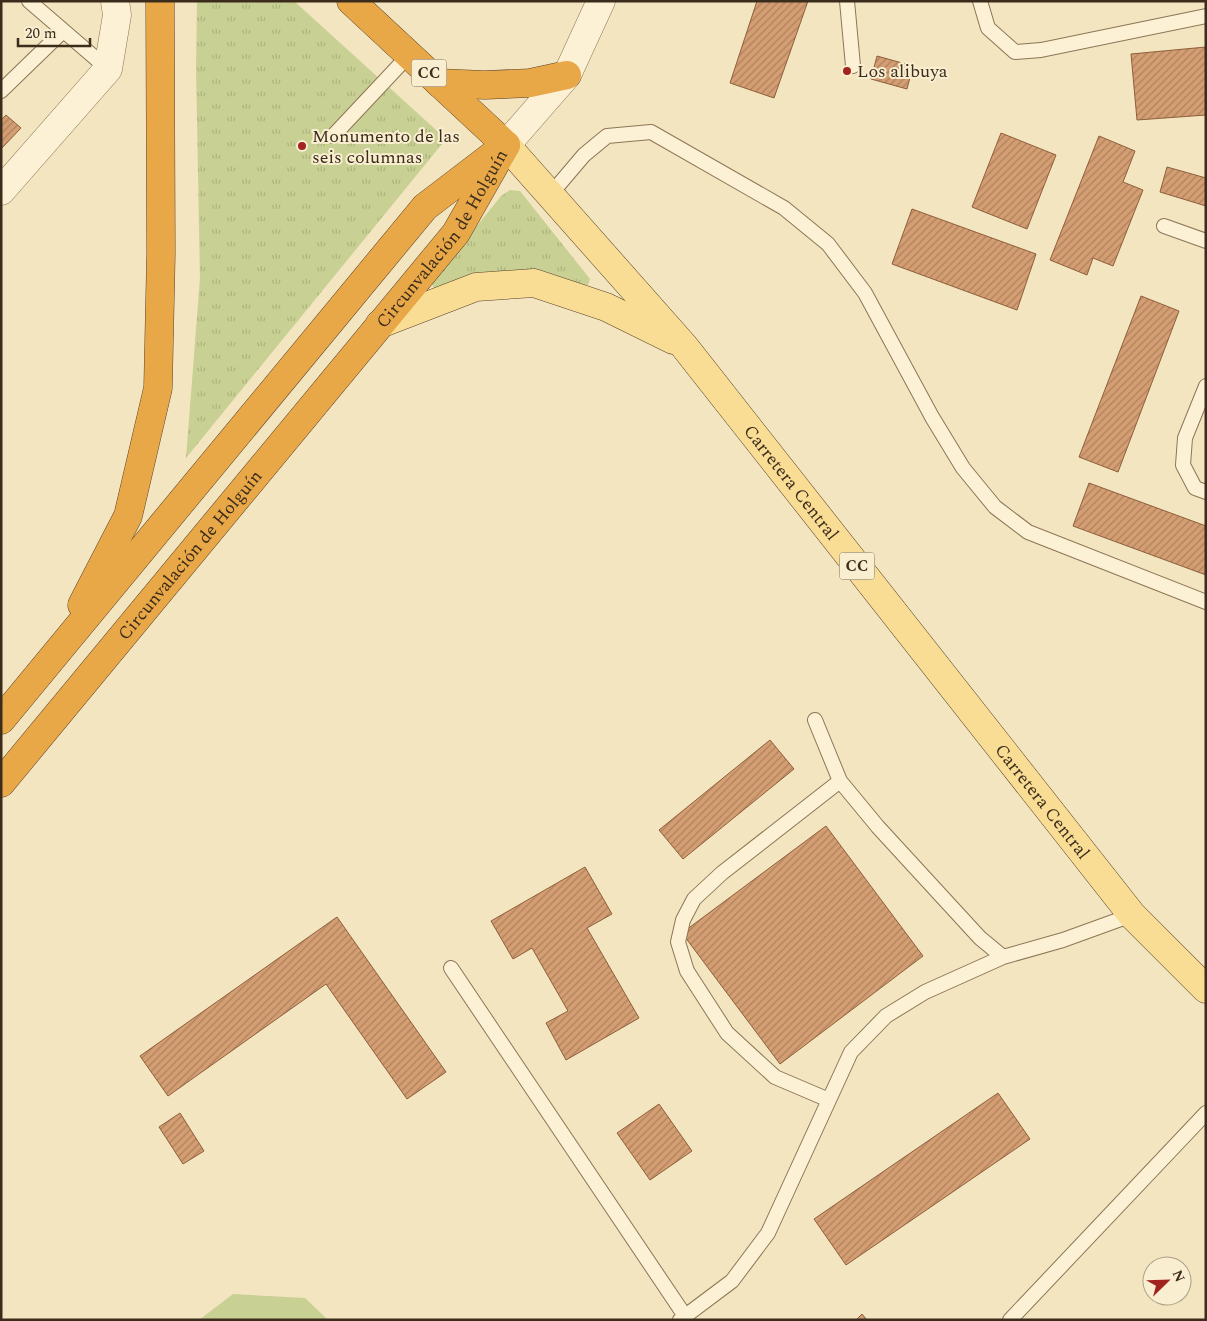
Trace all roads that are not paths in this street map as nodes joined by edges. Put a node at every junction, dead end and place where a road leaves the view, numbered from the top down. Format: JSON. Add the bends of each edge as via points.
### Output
{"nodes":[{"id":1,"x":29,"y":1,"type":"edge"},
{"id":2,"x":115,"y":1,"type":"edge"},
{"id":3,"x":160,"y":1,"type":"edge"},
{"id":4,"x":351,"y":1,"type":"edge"},
{"id":5,"x":601,"y":1,"type":"edge"},
{"id":6,"x":846,"y":1,"type":"edge"},
{"id":7,"x":980,"y":1,"type":"edge"},
{"id":8,"x":1206,"y":16,"type":"edge"},
{"id":9,"x":64,"y":31,"type":"junction"},
{"id":10,"x":409,"y":55,"type":"junction"},
{"id":11,"x":853,"y":66,"type":"dead end"},
{"id":12,"x":108,"y":70,"type":"junction"},
{"id":13,"x":567,"y":75,"type":"junction"},
{"id":14,"x":439,"y":83,"type":"junction"},
{"id":15,"x":1,"y":91,"type":"edge"},
{"id":16,"x":333,"y":136,"type":"dead end"},
{"id":17,"x":506,"y":145,"type":"junction"},
{"id":18,"x":1,"y":191,"type":"edge"},
{"id":19,"x":550,"y":195,"type":"junction"},
{"id":20,"x":1164,"y":226,"type":"dead end"},
{"id":21,"x":1206,"y":242,"type":"edge"},
{"id":22,"x":380,"y":324,"type":"junction"},
{"id":23,"x":684,"y":346,"type":"junction"},
{"id":24,"x":1206,"y":386,"type":"edge"},
{"id":25,"x":1206,"y":492,"type":"edge"},
{"id":26,"x":1206,"y":602,"type":"edge"},
{"id":27,"x":55,"y":655,"type":"junction"},
{"id":28,"x":1,"y":720,"type":"edge"},
{"id":29,"x":815,"y":720,"type":"dead end"},
{"id":30,"x":840,"y":781,"type":"junction"},
{"id":31,"x":1,"y":783,"type":"edge"},
{"id":32,"x":1132,"y":915,"type":"junction"},
{"id":33,"x":1003,"y":957,"type":"junction"},
{"id":34,"x":451,"y":968,"type":"dead end"},
{"id":35,"x":1206,"y":989,"type":"edge"},
{"id":36,"x":830,"y":1100,"type":"junction"},
{"id":37,"x":1206,"y":1113,"type":"edge"},
{"id":38,"x":683,"y":1318,"type":"edge"},
{"id":39,"x":1010,"y":1320,"type":"edge"}],
"edges":[{"from":1,"to":9,"type":"lane"},
{"from":2,"to":12,"type":"street"},
{"from":3,"to":27,"type":"highway","via":[[158,388],[128,516]]},
{"from":4,"to":10,"type":"highway","name":"Carretera Central","number":"CC"},
{"from":5,"to":13,"type":"street"},
{"from":6,"to":11,"type":"lane"},
{"from":7,"to":8,"type":"lane","via":[[988,28],[1014,52],[1041,50]]},
{"from":9,"to":12,"type":"lane"},
{"from":9,"to":15,"type":"lane"},
{"from":10,"to":14,"type":"highway","name":"Carretera Central","number":"CC"},
{"from":10,"to":16,"type":"lane"},
{"from":12,"to":18,"type":"street"},
{"from":13,"to":14,"type":"highway","via":[[530,83],[485,86]]},
{"from":13,"to":17,"type":"street"},
{"from":14,"to":17,"type":"highway","name":"Carretera Central","number":"CC"},
{"from":17,"to":19,"type":"main road","name":"Carretera Central","number":"CC"},
{"from":17,"to":22,"type":"highway","name":"Circunvalación de Holguín","via":[[456,233]]},
{"from":17,"to":27,"type":"highway","name":"Circunvalación de Holguín","via":[[425,207]]},
{"from":19,"to":23,"type":"main road","name":"Carretera Central","number":"CC"},
{"from":19,"to":26,"type":"lane","via":[[584,156],[607,136],[651,132],[784,208],[828,244],[865,293],[932,417],[963,468],[995,507],[1028,532]]},
{"from":20,"to":21,"type":"lane"},
{"from":22,"to":23,"type":"main road","via":[[476,287],[534,283],[606,307]]},
{"from":22,"to":31,"type":"highway","name":"Circunvalación de Holguín"},
{"from":23,"to":32,"type":"main road","name":"Carretera Central","number":"CC"},
{"from":24,"to":25,"type":"lane","via":[[1185,438],[1183,465],[1195,488]]},
{"from":27,"to":28,"type":"highway","name":"Circunvalación de Holguín"},
{"from":29,"to":30,"type":"lane"},
{"from":30,"to":33,"type":"lane","via":[[980,938]]},
{"from":30,"to":36,"type":"lane","via":[[722,872],[694,898],[683,920],[678,942],[687,971],[727,1033],[775,1077]]},
{"from":32,"to":33,"type":"lane"},
{"from":32,"to":35,"type":"main road","name":"Carretera Central","number":"CC"},
{"from":33,"to":36,"type":"lane","via":[[925,992],[886,1016],[851,1052]]},
{"from":34,"to":38,"type":"lane"},
{"from":36,"to":38,"type":"lane","via":[[768,1233],[732,1281]]},
{"from":37,"to":39,"type":"lane"}]}
